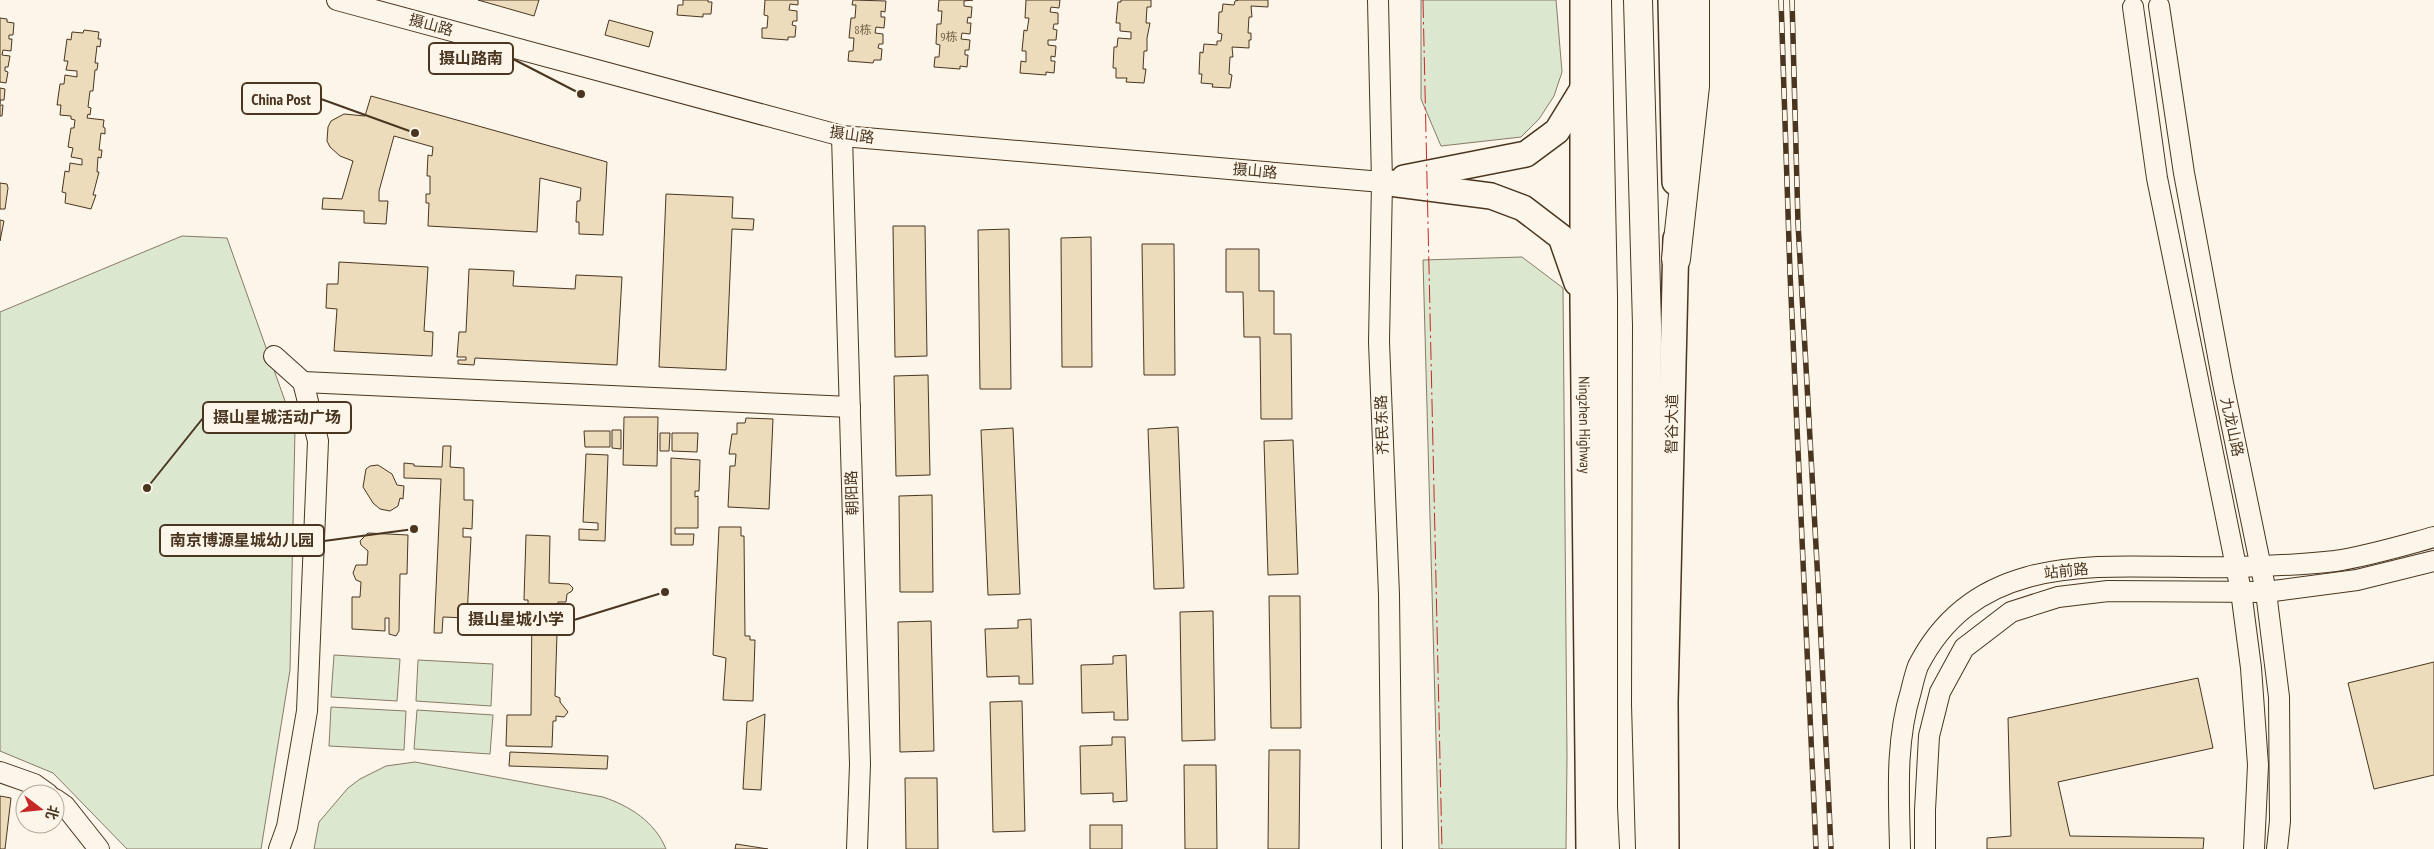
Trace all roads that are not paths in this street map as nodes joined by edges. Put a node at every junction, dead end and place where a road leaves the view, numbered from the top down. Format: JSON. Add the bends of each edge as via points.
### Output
{"nodes":[{"id":1,"x":337,"y":0,"type":"edge"},
{"id":2,"x":1378,"y":0,"type":"edge"},
{"id":3,"x":1582,"y":0,"type":"edge"},
{"id":4,"x":1597,"y":0,"type":"edge"},
{"id":5,"x":1638,"y":0,"type":"edge"},
{"id":6,"x":1671,"y":0,"type":"edge"},
{"id":7,"x":1695,"y":0,"type":"edge"},
{"id":8,"x":2159,"y":6,"type":"dead end"},
{"id":9,"x":2133,"y":8,"type":"dead end"},
{"id":10,"x":1584,"y":87,"type":"junction"},
{"id":11,"x":842,"y":136,"type":"junction"},
{"id":12,"x":1382,"y":182,"type":"junction"},
{"id":13,"x":1676,"y":259,"type":"junction"},
{"id":14,"x":1583,"y":300,"type":"junction"},
{"id":15,"x":274,"y":356,"type":"dead end"},
{"id":16,"x":304,"y":382,"type":"junction"},
{"id":17,"x":850,"y":407,"type":"junction"},
{"id":18,"x":2434,"y":537,"type":"edge"},
{"id":19,"x":2434,"y":561,"type":"edge"},
{"id":20,"x":2261,"y":566,"type":"junction"},
{"id":21,"x":2236,"y":567,"type":"junction"},
{"id":22,"x":2240,"y":591,"type":"junction"},
{"id":23,"x":2266,"y":592,"type":"junction"},
{"id":24,"x":1646,"y":704,"type":"junction"},
{"id":25,"x":0,"y":772,"type":"edge"},
{"id":26,"x":34,"y":784,"type":"edge"},
{"id":27,"x":65,"y":806,"type":"edge"},
{"id":28,"x":1603,"y":807,"type":"junction"},
{"id":29,"x":99,"y":849,"type":"edge"},
{"id":30,"x":279,"y":849,"type":"edge"},
{"id":31,"x":857,"y":849,"type":"edge"},
{"id":32,"x":1392,"y":849,"type":"edge"},
{"id":33,"x":1589,"y":849,"type":"edge"},
{"id":34,"x":1600,"y":849,"type":"edge"},
{"id":35,"x":1605,"y":849,"type":"edge"},
{"id":36,"x":1650,"y":849,"type":"edge"},
{"id":37,"x":1660,"y":849,"type":"edge"},
{"id":38,"x":1666,"y":849,"type":"edge"},
{"id":39,"x":1900,"y":849,"type":"edge"},
{"id":40,"x":1925,"y":849,"type":"edge"},
{"id":41,"x":2254,"y":849,"type":"edge"},
{"id":42,"x":2277,"y":849,"type":"edge"}],
"edges":[{"from":1,"to":11,"type":"street","name":"摄山路"},
{"from":2,"to":12,"type":"street","name":"齐民东路"},
{"from":3,"to":10,"type":"main road","name":"Ningzhen Highway"},
{"from":4,"to":28,"type":"highway","via":[[1603,298]]},
{"from":5,"to":24,"type":"highway","name":"智谷大道","via":[[1647,325]]},
{"from":6,"to":13,"type":"main road","name":"智谷大道"},
{"from":7,"to":13,"type":"highway","via":[[1695,86]]},
{"from":8,"to":20,"type":"street","name":"九龙山路","via":[[2186,182]]},
{"from":9,"to":21,"type":"street","name":"九龙山路","via":[[2157,178]]},
{"from":10,"to":12,"type":"main road","via":[[1557,131],[1526,154]]},
{"from":10,"to":14,"type":"main road","name":"Ningzhen Highway"},
{"from":11,"to":12,"type":"street","name":"摄山路"},
{"from":11,"to":17,"type":"street","name":"朝阳路"},
{"from":12,"to":14,"type":"main road","via":[[1491,196],[1523,208],[1561,237]]},
{"from":12,"to":32,"type":"street","name":"齐民东路","via":[[1379,342],[1389,596]]},
{"from":13,"to":38,"type":"main road","name":"智谷大道","via":[[1665,702]]},
{"from":14,"to":33,"type":"main road","name":"Ningzhen Highway"},
{"from":15,"to":16,"type":"street"},
{"from":16,"to":17,"type":"street"},
{"from":16,"to":30,"type":"street","via":[[318,441],[307,711],[287,827]]},
{"from":17,"to":31,"type":"street","name":"朝阳路","via":[[860,764]]},
{"from":18,"to":20,"type":"street","name":"站前路","via":[[2335,560]]},
{"from":19,"to":23,"type":"street","name":"站前路","via":[[2356,580]]},
{"from":20,"to":21,"type":"street","name":"站前路"},
{"from":20,"to":23,"type":"street","name":"九龙山路"},
{"from":21,"to":22,"type":"street","name":"九龙山路"},
{"from":21,"to":39,"type":"street","name":"站前路","via":[[2074,567],[2025,576],[1974,601],[1946,625],[1918,667],[1907,702],[1902,719],[1898,772]]},
{"from":22,"to":23,"type":"street","name":"站前路"},
{"from":22,"to":40,"type":"street","name":"站前路","via":[[2108,592],[2058,597],[2011,612],[1964,648],[1940,692],[1930,736],[1924,810]]},
{"from":22,"to":41,"type":"street","name":"九龙山路","via":[[2251,668],[2258,765]]},
{"from":23,"to":42,"type":"street","name":"九龙山路","via":[[2278,697],[2280,821]]},
{"from":24,"to":36,"type":"highway","name":"智谷大道"},
{"from":24,"to":37,"type":"highway"},
{"from":25,"to":26,"type":"street"},
{"from":27,"to":29,"type":"street"},
{"from":28,"to":34,"type":"highway"},
{"from":28,"to":35,"type":"highway"}]}
